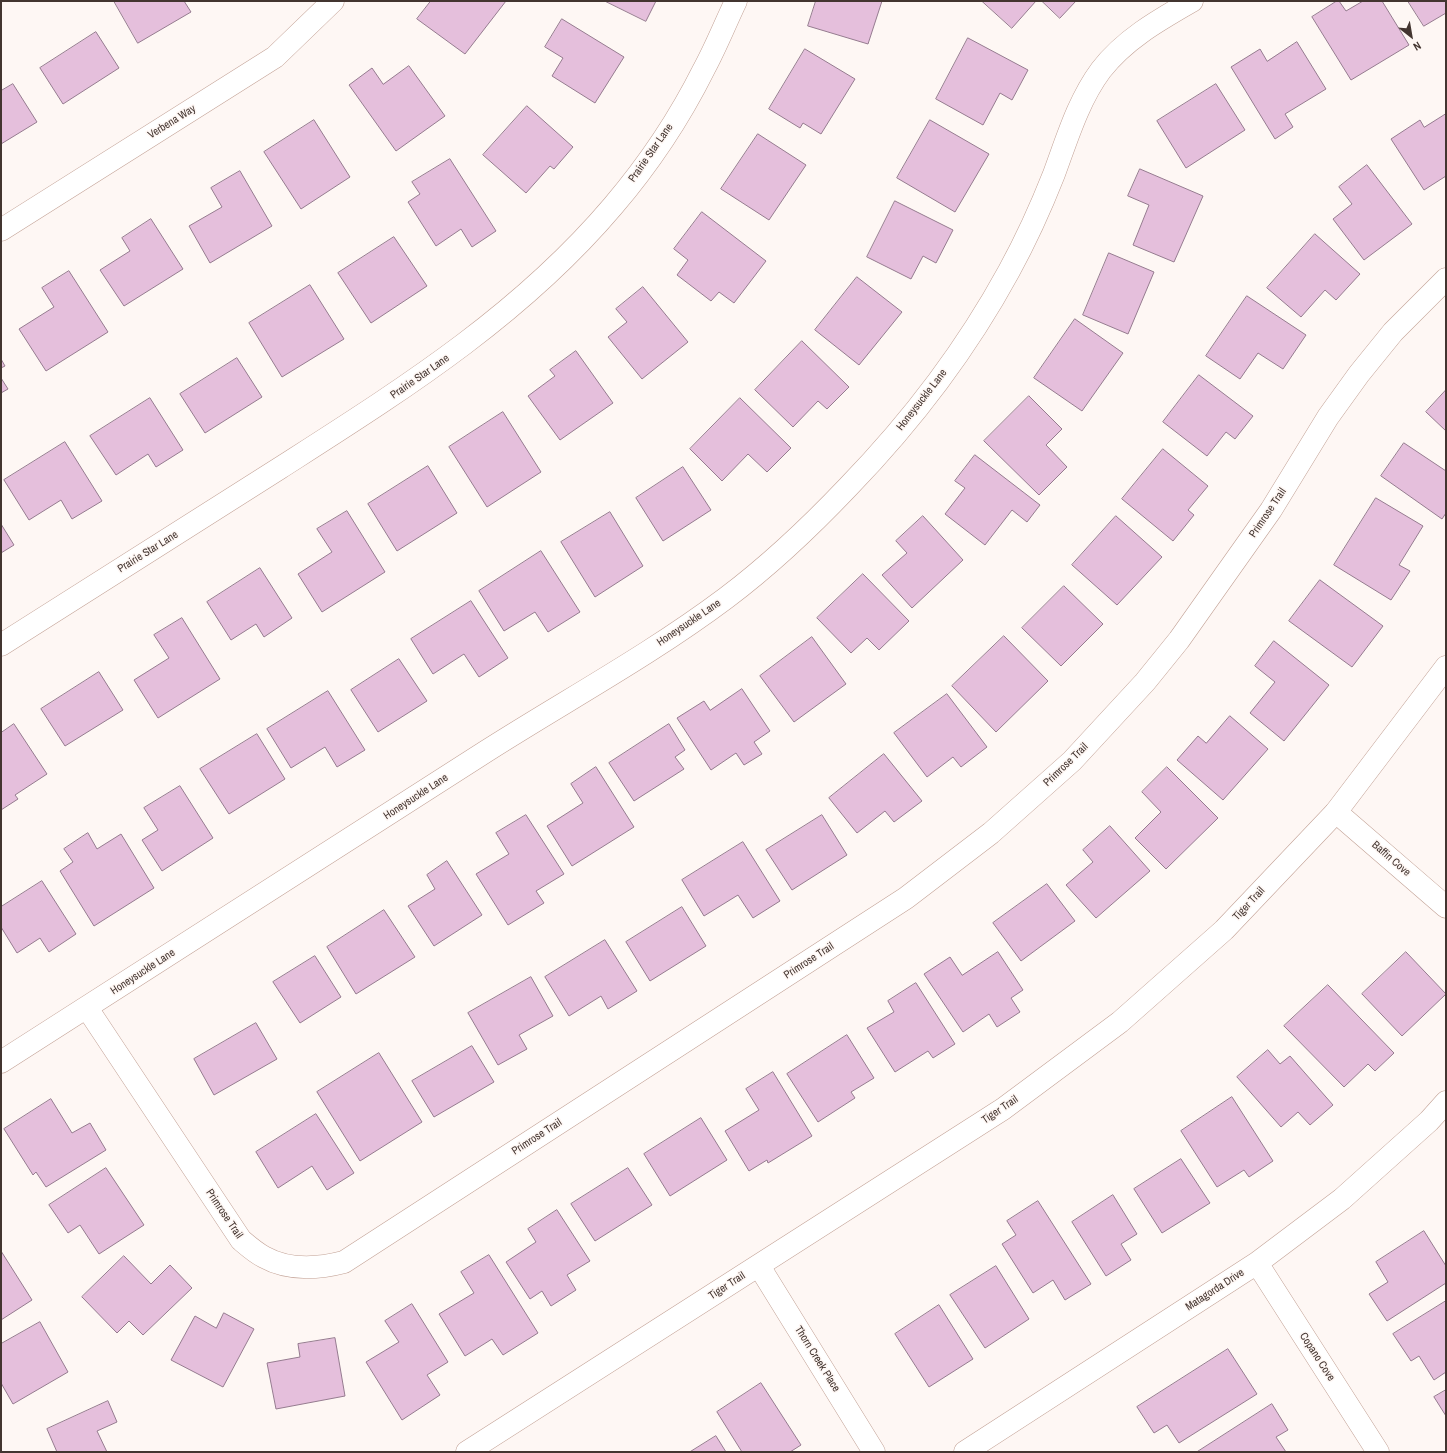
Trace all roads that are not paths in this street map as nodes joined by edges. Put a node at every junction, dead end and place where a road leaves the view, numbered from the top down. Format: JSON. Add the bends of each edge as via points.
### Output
{"nodes":[{"id":1,"x":332,"y":1,"type":"edge"},
{"id":2,"x":736,"y":1,"type":"edge"},
{"id":3,"x":1192,"y":1,"type":"edge"},
{"id":4,"x":1,"y":230,"type":"edge"},
{"id":5,"x":1446,"y":279,"type":"edge"},
{"id":6,"x":1,"y":645,"type":"edge"},
{"id":7,"x":1446,"y":667,"type":"edge"},
{"id":8,"x":1336,"y":812,"type":"junction"},
{"id":9,"x":1446,"y":907,"type":"edge"},
{"id":10,"x":87,"y":1008,"type":"junction"},
{"id":11,"x":1,"y":1062,"type":"edge"},
{"id":12,"x":1446,"y":1102,"type":"edge"},
{"id":13,"x":1257,"y":1263,"type":"junction"},
{"id":14,"x":759,"y":1266,"type":"junction"},
{"id":15,"x":467,"y":1452,"type":"edge"},
{"id":16,"x":874,"y":1452,"type":"edge"},
{"id":17,"x":965,"y":1452,"type":"edge"},
{"id":18,"x":1378,"y":1452,"type":"edge"}],
"edges":[{"from":1,"to":4,"type":"street","name":"Verbena Way","via":[[275,57]]},
{"from":2,"to":6,"type":"street","name":"Prairie Star Lane","via":[[704,70],[662,140],[609,211],[520,301],[457,351],[391,397]]},
{"from":3,"to":10,"type":"street","name":"Honeysuckle Lane","via":[[1143,30],[1101,71],[1080,105],[1044,198],[1010,271],[968,340],[921,404],[850,485],[791,544],[727,597],[659,644],[542,716]]},
{"from":5,"to":10,"type":"street","name":"Primrose Trail","via":[[1393,332],[1359,374],[1328,417],[1271,510],[1179,640],[1150,676],[1072,761],[992,833],[906,898],[344,1262],[323,1267],[289,1267],[263,1257],[241,1240]]},
{"from":7,"to":8,"type":"street","name":"Tiger Trail"},
{"from":8,"to":9,"type":"street","name":"Baffin Cove"},
{"from":8,"to":14,"type":"street","name":"Tiger Trail","via":[[1224,930],[1120,1022],[1003,1109]]},
{"from":10,"to":11,"type":"street","name":"Honeysuckle Lane"},
{"from":12,"to":13,"type":"street","name":"Matagorda Drive","via":[[1429,1121],[1342,1199]]},
{"from":13,"to":17,"type":"street","name":"Matagorda Drive"},
{"from":13,"to":18,"type":"street","name":"Copano Cove"},
{"from":14,"to":15,"type":"street","name":"Tiger Trail"},
{"from":14,"to":16,"type":"street","name":"Thorn Creek Place"}]}
